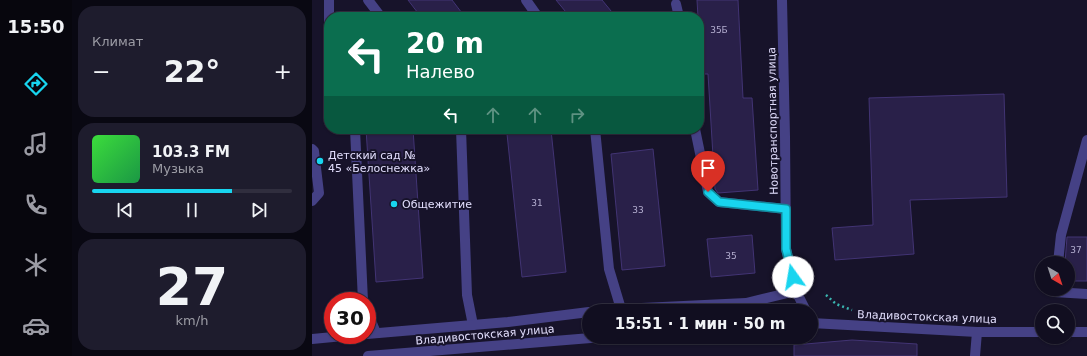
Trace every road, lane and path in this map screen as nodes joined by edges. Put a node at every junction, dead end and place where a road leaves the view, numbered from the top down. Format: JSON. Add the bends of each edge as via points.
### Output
{"nodes":[{"id":1,"x":329,"y":0,"type":"edge"},
{"id":2,"x":368,"y":0,"type":"edge"},
{"id":3,"x":526,"y":0,"type":"edge"},
{"id":4,"x":782,"y":0,"type":"edge"},
{"id":5,"x":676,"y":4,"type":"dead end"},
{"id":6,"x":329,"y":12,"type":"edge"},
{"id":7,"x":377,"y":12,"type":"edge"},
{"id":8,"x":534,"y":12,"type":"edge"},
{"id":9,"x":678,"y":12,"type":"edge"},
{"id":10,"x":356,"y":134,"type":"edge"},
{"id":11,"x":461,"y":134,"type":"edge"},
{"id":12,"x":596,"y":134,"type":"edge"},
{"id":13,"x":696,"y":134,"type":"edge"},
{"id":14,"x":1087,"y":140,"type":"edge"},
{"id":15,"x":312,"y":149,"type":"edge"},
{"id":16,"x":312,"y":201,"type":"edge"},
{"id":17,"x":786,"y":209,"type":"junction"},
{"id":18,"x":1059,"y":256,"type":"edge"},
{"id":19,"x":796,"y":291,"type":"junction"},
{"id":20,"x":363,"y":292,"type":"edge"},
{"id":21,"x":1075,"y":293,"type":"edge"},
{"id":22,"x":1087,"y":294,"type":"edge"},
{"id":23,"x":620,"y":304,"type":"edge"},
{"id":24,"x":725,"y":304,"type":"edge"},
{"id":25,"x":802,"y":304,"type":"edge"},
{"id":26,"x":582,"y":313,"type":"edge"},
{"id":27,"x":818,"y":322,"type":"edge"},
{"id":28,"x":473,"y":325,"type":"junction"},
{"id":29,"x":977,"y":332,"type":"junction"},
{"id":30,"x":1035,"y":332,"type":"edge"},
{"id":31,"x":1075,"y":332,"type":"edge"},
{"id":32,"x":1087,"y":332,"type":"edge"},
{"id":33,"x":376,"y":333,"type":"edge"},
{"id":34,"x":324,"y":338,"type":"edge"},
{"id":35,"x":312,"y":339,"type":"edge"},
{"id":36,"x":582,"y":339,"type":"edge"},
{"id":37,"x":368,"y":356,"type":"edge"},
{"id":38,"x":975,"y":356,"type":"edge"}],
"edges":[{"from":1,"to":6,"type":"street"},
{"from":2,"to":7,"type":"street"},
{"from":3,"to":8,"type":"street"},
{"from":4,"to":17,"type":"street","name":"Новотранспортная улица"},
{"from":5,"to":9,"type":"street"},
{"from":10,"to":20,"type":"street"},
{"from":11,"to":28,"type":"street","via":[[467,295]]},
{"from":12,"to":23,"type":"street","via":[[609,269]]},
{"from":13,"to":17,"type":"street","via":[[708,192],[719,202]]},
{"from":14,"to":18,"type":"street","via":[[1061,234]]},
{"from":15,"to":16,"type":"street","via":[[319,193]]},
{"from":17,"to":19,"type":"street","name":"Новотранспортная улица","via":[[786,249]]},
{"from":19,"to":24,"type":"street","via":[[746,303]]},
{"from":19,"to":25,"type":"street","name":"Новотранспортная улица"},
{"from":21,"to":22,"type":"street"},
{"from":26,"to":28,"type":"street"},
{"from":27,"to":29,"type":"street","name":"Владивостокская улица"},
{"from":28,"to":33,"type":"street"},
{"from":29,"to":30,"type":"street","name":"Владивостокская улица"},
{"from":29,"to":38,"type":"street"},
{"from":31,"to":32,"type":"street"},
{"from":34,"to":35,"type":"street"},
{"from":36,"to":37,"type":"street","name":"Владивостокская улица"}]}
